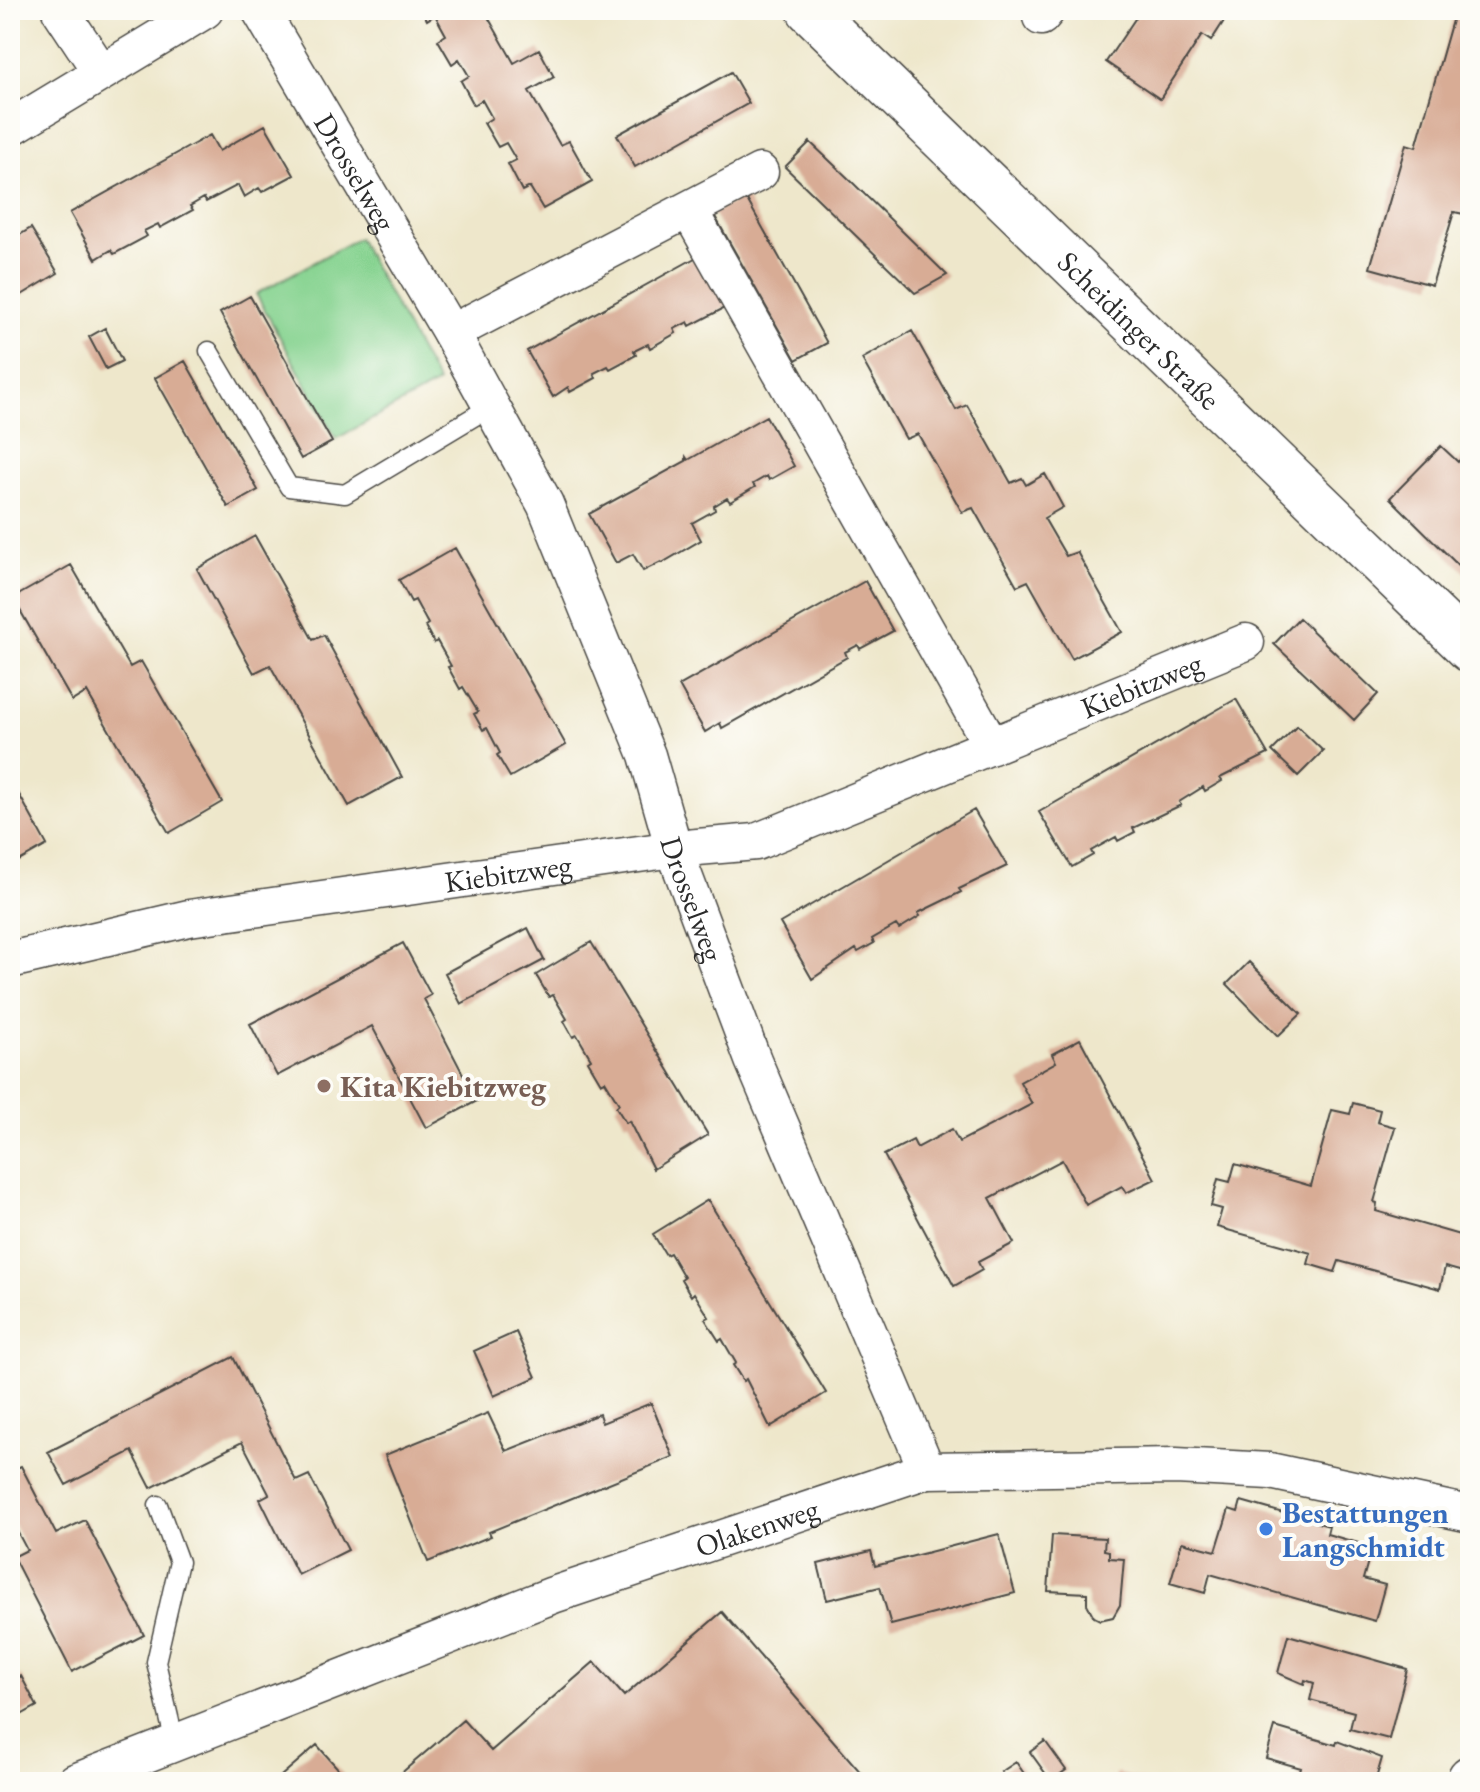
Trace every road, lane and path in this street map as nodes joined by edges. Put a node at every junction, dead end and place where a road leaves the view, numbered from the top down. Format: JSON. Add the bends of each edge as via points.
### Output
{"nodes":[{"id":1,"x":60,"y":10,"type":"edge"},
{"id":2,"x":205,"y":10,"type":"edge"},
{"id":3,"x":260,"y":10,"type":"edge"},
{"id":4,"x":809,"y":10,"type":"edge"},
{"id":5,"x":101,"y":72,"type":"junction"},
{"id":6,"x":10,"y":128,"type":"edge"},
{"id":7,"x":760,"y":172,"type":"dead end"},
{"id":8,"x":689,"y":210,"type":"junction"},
{"id":9,"x":451,"y":333,"type":"junction"},
{"id":10,"x":209,"y":351,"type":"dead end"},
{"id":11,"x":490,"y":407,"type":"junction"},
{"id":12,"x":1246,"y":642,"type":"dead end"},
{"id":13,"x":1470,"y":650,"type":"edge"},
{"id":14,"x":992,"y":746,"type":"junction"},
{"id":15,"x":674,"y":849,"type":"junction"},
{"id":16,"x":10,"y":960,"type":"edge"},
{"id":17,"x":927,"y":1470,"type":"junction"},
{"id":18,"x":158,"y":1505,"type":"dead end"},
{"id":19,"x":1470,"y":1514,"type":"edge"},
{"id":20,"x":175,"y":1743,"type":"junction"},
{"id":21,"x":75,"y":1782,"type":"edge"}],
"edges":[{"from":1,"to":5,"type":"street"},
{"from":2,"to":5,"type":"street"},
{"from":3,"to":9,"type":"street","name":"Drosselweg"},
{"from":4,"to":13,"type":"main road","name":"Scheidinger Straße"},
{"from":5,"to":6,"type":"street"},
{"from":7,"to":8,"type":"street"},
{"from":8,"to":9,"type":"street"},
{"from":8,"to":14,"type":"street"},
{"from":9,"to":11,"type":"street","name":"Drosselweg"},
{"from":10,"to":11,"type":"lane","via":[[289,487],[345,494]]},
{"from":11,"to":15,"type":"street","name":"Drosselweg","via":[[545,504],[647,755]]},
{"from":12,"to":14,"type":"street","name":"Kiebitzweg"},
{"from":14,"to":15,"type":"street","name":"Kiebitzweg","via":[[756,842]]},
{"from":15,"to":16,"type":"street","name":"Kiebitzweg","via":[[189,918]]},
{"from":15,"to":17,"type":"street","name":"Drosselweg","via":[[753,1060]]},
{"from":17,"to":19,"type":"street","name":"Olakenweg","via":[[1176,1466],[1270,1471]]},
{"from":17,"to":20,"type":"street","name":"Olakenweg","via":[[553,1595]]},
{"from":18,"to":20,"type":"lane","via":[[179,1562],[156,1662]]},
{"from":20,"to":21,"type":"street","name":"Olakenweg"}]}
